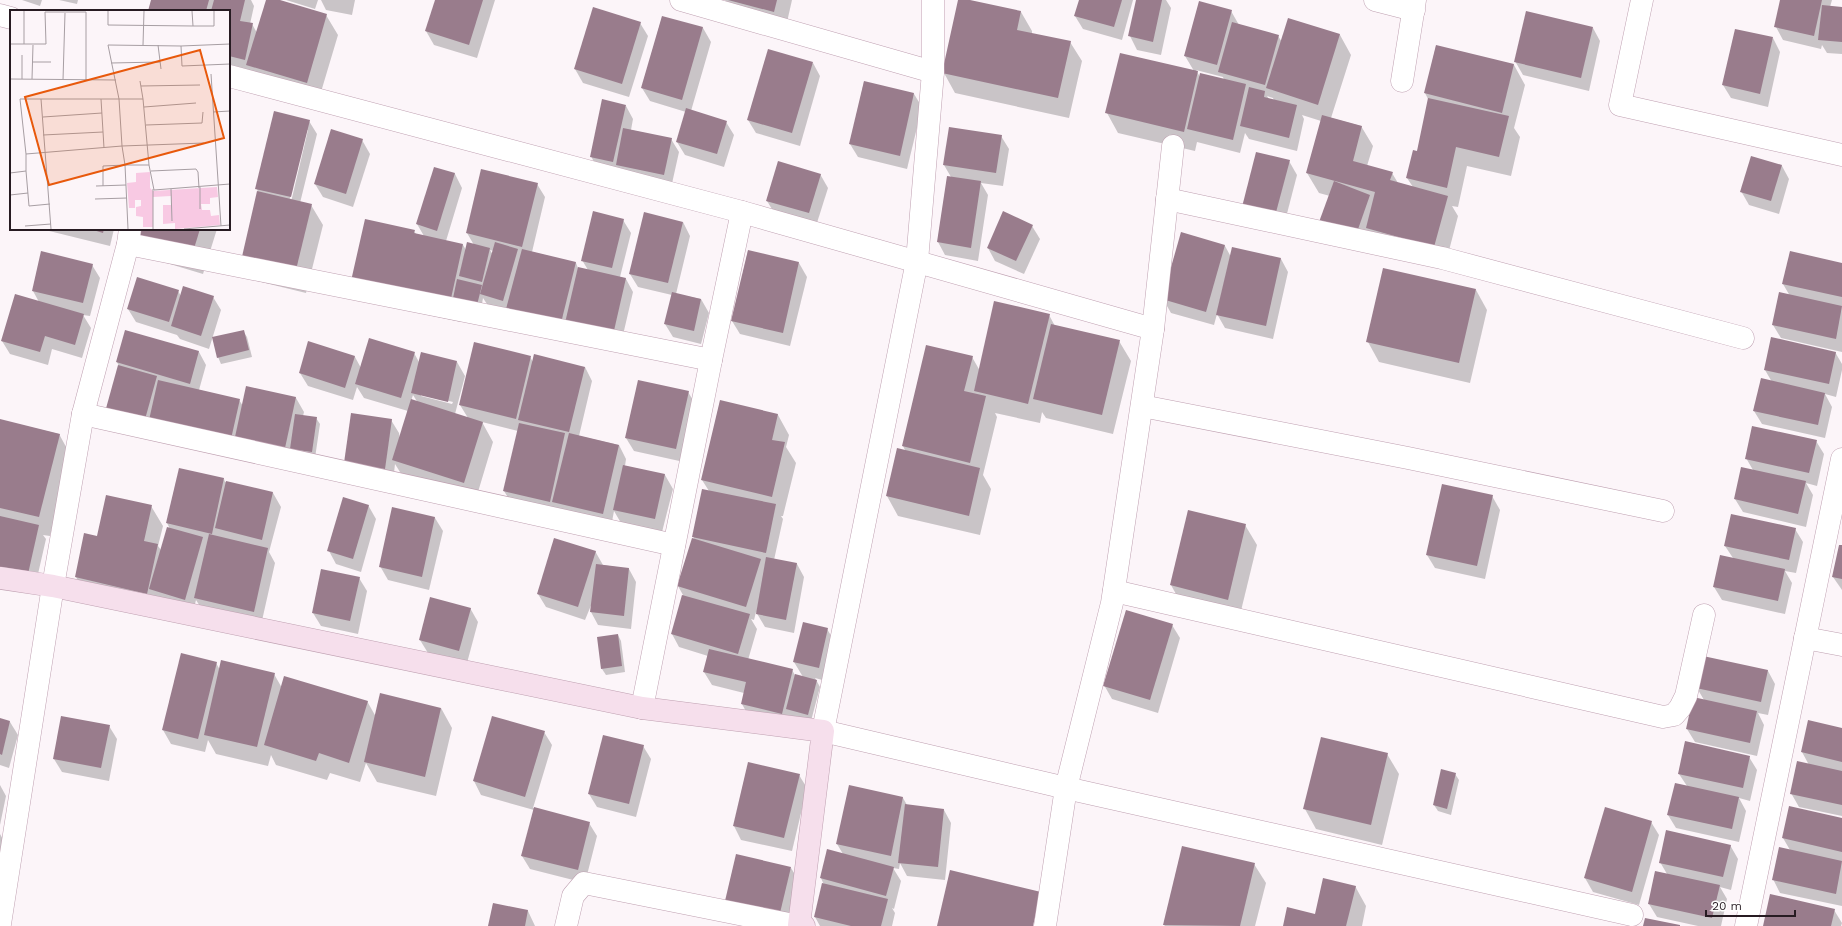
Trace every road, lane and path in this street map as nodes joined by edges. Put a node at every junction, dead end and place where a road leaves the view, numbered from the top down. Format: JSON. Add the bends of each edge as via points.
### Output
{"nodes":[{"id":1,"x":681,"y":0,"type":"edge"},
{"id":2,"x":933,"y":0,"type":"edge"},
{"id":3,"x":1375,"y":0,"type":"edge"},
{"id":4,"x":1642,"y":0,"type":"edge"},
{"id":5,"x":1414,"y":5,"type":"edge"},
{"id":6,"x":0,"y":15,"type":"edge"},
{"id":7,"x":10,"y":18,"type":"edge"},
{"id":8,"x":933,"y":72,"type":"junction"},
{"id":9,"x":230,"y":76,"type":"edge"},
{"id":10,"x":1402,"y":81,"type":"dead end"},
{"id":11,"x":1173,"y":146,"type":"dead end"},
{"id":12,"x":1842,"y":155,"type":"edge"},
{"id":13,"x":1167,"y":198,"type":"junction"},
{"id":14,"x":742,"y":212,"type":"junction"},
{"id":15,"x":129,"y":236,"type":"edge"},
{"id":16,"x":917,"y":261,"type":"junction"},
{"id":17,"x":1153,"y":329,"type":"junction"},
{"id":18,"x":1743,"y":338,"type":"dead end"},
{"id":19,"x":711,"y":360,"type":"junction"},
{"id":20,"x":1142,"y":406,"type":"junction"},
{"id":21,"x":83,"y":414,"type":"junction"},
{"id":22,"x":1842,"y":458,"type":"edge"},
{"id":23,"x":1663,"y":511,"type":"dead end"},
{"id":24,"x":674,"y":546,"type":"junction"},
{"id":25,"x":0,"y":578,"type":"edge"},
{"id":26,"x":53,"y":586,"type":"junction"},
{"id":27,"x":1114,"y":592,"type":"junction"},
{"id":28,"x":1704,"y":615,"type":"dead end"},
{"id":29,"x":1805,"y":638,"type":"junction"},
{"id":30,"x":1842,"y":645,"type":"edge"},
{"id":31,"x":642,"y":708,"type":"junction"},
{"id":32,"x":823,"y":731,"type":"junction"},
{"id":33,"x":1066,"y":788,"type":"junction"},
{"id":34,"x":1632,"y":915,"type":"dead end"},
{"id":35,"x":0,"y":924,"type":"edge"},
{"id":36,"x":566,"y":926,"type":"edge"},
{"id":37,"x":801,"y":926,"type":"edge"},
{"id":38,"x":1045,"y":926,"type":"edge"},
{"id":39,"x":1746,"y":926,"type":"edge"}],
"edges":[{"from":1,"to":8,"type":"street"},
{"from":2,"to":8,"type":"street"},
{"from":3,"to":5,"type":"street"},
{"from":4,"to":12,"type":"street","via":[[1620,105]]},
{"from":5,"to":10,"type":"street"},
{"from":6,"to":7,"type":"street"},
{"from":8,"to":16,"type":"street"},
{"from":9,"to":14,"type":"street"},
{"from":11,"to":13,"type":"street"},
{"from":13,"to":17,"type":"street"},
{"from":13,"to":18,"type":"street","via":[[1442,258]]},
{"from":14,"to":16,"type":"street"},
{"from":14,"to":19,"type":"street"},
{"from":15,"to":19,"type":"street"},
{"from":15,"to":21,"type":"street"},
{"from":16,"to":17,"type":"street"},
{"from":16,"to":32,"type":"street"},
{"from":17,"to":20,"type":"street"},
{"from":19,"to":24,"type":"street"},
{"from":20,"to":23,"type":"street"},
{"from":20,"to":27,"type":"street"},
{"from":21,"to":24,"type":"street"},
{"from":21,"to":26,"type":"street"},
{"from":22,"to":29,"type":"street"},
{"from":24,"to":31,"type":"street"},
{"from":25,"to":26,"type":"street"},
{"from":26,"to":31,"type":"street"},
{"from":26,"to":35,"type":"street"},
{"from":27,"to":28,"type":"street","via":[[1663,717],[1674,715],[1686,696]]},
{"from":27,"to":33,"type":"street"},
{"from":29,"to":30,"type":"street"},
{"from":29,"to":39,"type":"street"},
{"from":31,"to":32,"type":"street"},
{"from":32,"to":33,"type":"street"},
{"from":32,"to":37,"type":"street"},
{"from":33,"to":34,"type":"street"},
{"from":33,"to":38,"type":"street"},
{"from":36,"to":37,"type":"street","via":[[573,896],[584,883]]}]}
